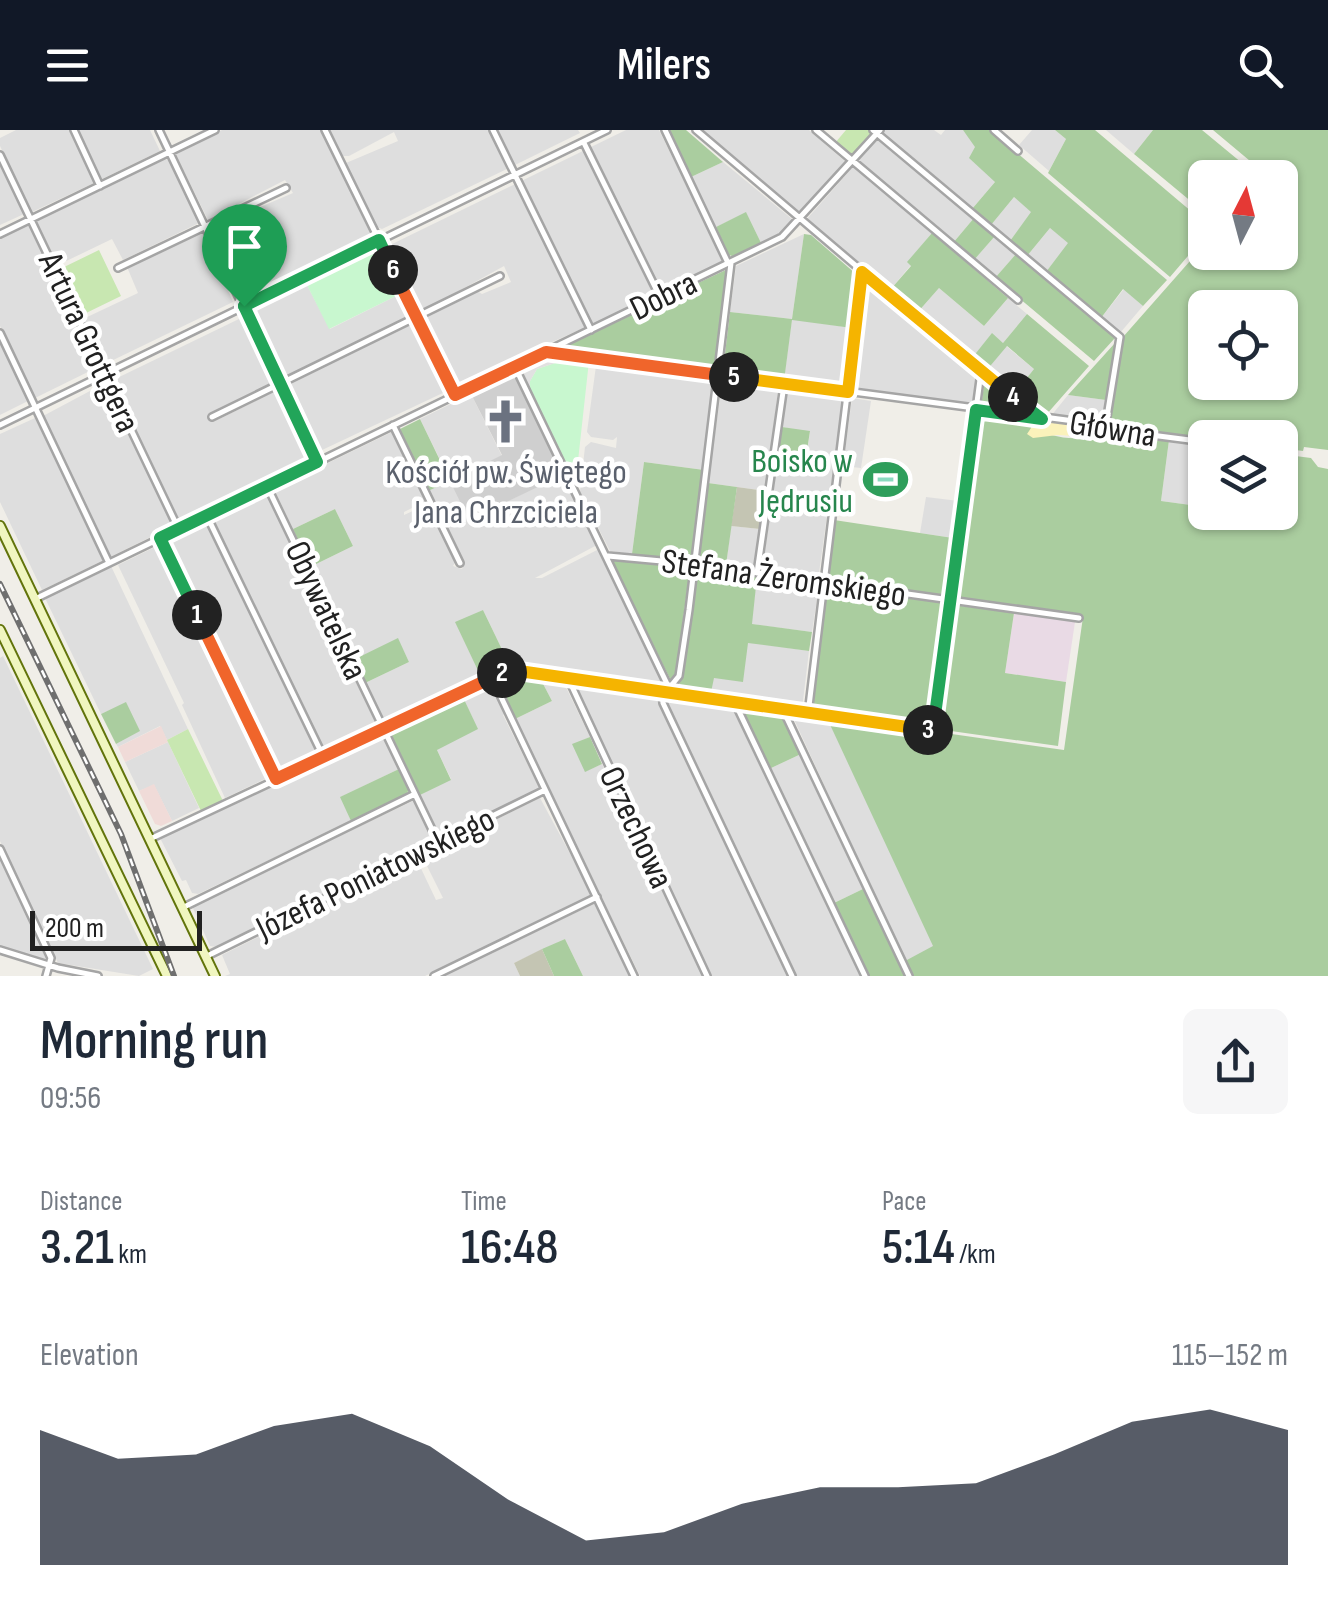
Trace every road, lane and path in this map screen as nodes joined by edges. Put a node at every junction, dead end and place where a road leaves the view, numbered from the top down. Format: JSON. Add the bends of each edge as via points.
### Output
{"nodes":[{"id":1,"x":74,"y":130,"type":"edge"},
{"id":2,"x":158,"y":130,"type":"edge"},
{"id":3,"x":215,"y":130,"type":"edge"},
{"id":4,"x":325,"y":130,"type":"edge"},
{"id":5,"x":493,"y":130,"type":"edge"},
{"id":6,"x":607,"y":130,"type":"edge"},
{"id":7,"x":664,"y":130,"type":"edge"},
{"id":8,"x":696,"y":130,"type":"edge"},
{"id":9,"x":816,"y":130,"type":"edge"},
{"id":10,"x":994,"y":130,"type":"edge"},
{"id":11,"x":877,"y":131,"type":"edge"},
{"id":12,"x":584,"y":141,"type":"junction"},
{"id":13,"x":1018,"y":151,"type":"dead end"},
{"id":14,"x":169,"y":152,"type":"junction"},
{"id":15,"x":0,"y":155,"type":"edge"},
{"id":16,"x":852,"y":160,"type":"junction"},
{"id":17,"x":516,"y":174,"type":"junction"},
{"id":18,"x":100,"y":186,"type":"junction"},
{"id":19,"x":286,"y":188,"type":"dead end"},
{"id":20,"x":31,"y":219,"type":"junction"},
{"id":21,"x":801,"y":220,"type":"junction"},
{"id":22,"x":205,"y":227,"type":"junction"},
{"id":23,"x":0,"y":234,"type":"edge"},
{"id":24,"x":379,"y":240,"type":"junction"},
{"id":25,"x":730,"y":263,"type":"junction"},
{"id":26,"x":118,"y":268,"type":"dead end"},
{"id":27,"x":862,"y":272,"type":"junction"},
{"id":28,"x":500,"y":276,"type":"dead end"},
{"id":29,"x":660,"y":297,"type":"junction"},
{"id":30,"x":1018,"y":300,"type":"dead end"},
{"id":31,"x":244,"y":306,"type":"junction"},
{"id":32,"x":416,"y":317,"type":"junction"},
{"id":33,"x":590,"y":330,"type":"junction"},
{"id":34,"x":0,"y":333,"type":"edge"},
{"id":35,"x":546,"y":352,"type":"junction"},
{"id":36,"x":514,"y":366,"type":"junction"},
{"id":37,"x":982,"y":372,"type":"junction"},
{"id":38,"x":106,"y":373,"type":"junction"},
{"id":39,"x":720,"y":375,"type":"junction"},
{"id":40,"x":280,"y":384,"type":"junction"},
{"id":41,"x":784,"y":385,"type":"junction"},
{"id":42,"x":848,"y":392,"type":"junction"},
{"id":43,"x":455,"y":395,"type":"junction"},
{"id":44,"x":36,"y":408,"type":"junction"},
{"id":45,"x":976,"y":410,"type":"junction"},
{"id":46,"x":212,"y":417,"type":"dead end"},
{"id":47,"x":1042,"y":419,"type":"junction"},
{"id":48,"x":0,"y":425,"type":"edge"},
{"id":49,"x":393,"y":425,"type":"junction"},
{"id":50,"x":1105,"y":429,"type":"junction"},
{"id":51,"x":1188,"y":440,"type":"edge"},
{"id":52,"x":317,"y":462,"type":"junction"},
{"id":53,"x":268,"y":486,"type":"junction"},
{"id":54,"x":206,"y":516,"type":"junction"},
{"id":55,"x":0,"y":526,"type":"edge"},
{"id":56,"x":178,"y":530,"type":"junction"},
{"id":57,"x":160,"y":538,"type":"junction"},
{"id":58,"x":608,"y":556,"type":"junction"},
{"id":59,"x":460,"y":562,"type":"dead end"},
{"id":60,"x":109,"y":563,"type":"junction"},
{"id":61,"x":694,"y":564,"type":"junction"},
{"id":62,"x":758,"y":573,"type":"junction"},
{"id":63,"x":824,"y":582,"type":"junction"},
{"id":64,"x":35,"y":599,"type":"junction"},
{"id":65,"x":952,"y":600,"type":"junction"},
{"id":66,"x":1079,"y":618,"type":"dead end"},
{"id":67,"x":0,"y":630,"type":"edge"},
{"id":68,"x":4,"y":650,"type":"edge"},
{"id":69,"x":491,"y":676,"type":"junction"},
{"id":70,"x":568,"y":678,"type":"junction"},
{"id":71,"x":667,"y":691,"type":"junction"},
{"id":72,"x":735,"y":703,"type":"junction"},
{"id":73,"x":783,"y":710,"type":"junction"},
{"id":74,"x":808,"y":714,"type":"junction"},
{"id":75,"x":382,"y":728,"type":"junction"},
{"id":76,"x":323,"y":756,"type":"junction"},
{"id":77,"x":276,"y":779,"type":"junction"},
{"id":78,"x":545,"y":790,"type":"junction"},
{"id":79,"x":415,"y":794,"type":"junction"},
{"id":80,"x":149,"y":839,"type":"junction"},
{"id":81,"x":438,"y":842,"type":"junction"},
{"id":82,"x":0,"y":849,"type":"edge"},
{"id":83,"x":597,"y":897,"type":"junction"},
{"id":84,"x":182,"y":908,"type":"junction"},
{"id":85,"x":0,"y":950,"type":"edge"},
{"id":86,"x":205,"y":956,"type":"junction"},
{"id":87,"x":49,"y":966,"type":"junction"},
{"id":88,"x":46,"y":976,"type":"edge"},
{"id":89,"x":98,"y":976,"type":"edge"},
{"id":90,"x":166,"y":976,"type":"edge"},
{"id":91,"x":215,"y":976,"type":"edge"},
{"id":92,"x":434,"y":976,"type":"edge"},
{"id":93,"x":634,"y":976,"type":"edge"},
{"id":94,"x":707,"y":976,"type":"edge"},
{"id":95,"x":792,"y":976,"type":"edge"},
{"id":96,"x":865,"y":976,"type":"edge"},
{"id":97,"x":908,"y":976,"type":"edge"}],
"edges":[{"from":1,"to":18,"type":"street"},
{"from":2,"to":14,"type":"street"},
{"from":3,"to":14,"type":"street"},
{"from":4,"to":24,"type":"street"},
{"from":5,"to":17,"type":"street"},
{"from":6,"to":12,"type":"street"},
{"from":7,"to":25,"type":"street"},
{"from":8,"to":21,"type":"street"},
{"from":9,"to":16,"type":"street"},
{"from":10,"to":13,"type":"street"},
{"from":11,"to":16,"type":"street","name":"Dobra"},
{"from":11,"to":50,"type":"street","via":[[1120,337]]},
{"from":12,"to":17,"type":"street"},
{"from":12,"to":29,"type":"street"},
{"from":14,"to":18,"type":"street"},
{"from":14,"to":22,"type":"street"},
{"from":15,"to":20,"type":"street","name":"Artura Grottgera"},
{"from":16,"to":21,"type":"street","name":"Dobra"},
{"from":16,"to":30,"type":"street"},
{"from":17,"to":24,"type":"street"},
{"from":17,"to":33,"type":"street"},
{"from":18,"to":20,"type":"street"},
{"from":19,"to":22,"type":"street"},
{"from":20,"to":23,"type":"street"},
{"from":20,"to":38,"type":"street","name":"Artura Grottgera"},
{"from":21,"to":25,"type":"street","name":"Dobra"},
{"from":21,"to":27,"type":"street"},
{"from":22,"to":26,"type":"street"},
{"from":22,"to":31,"type":"street"},
{"from":24,"to":31,"type":"street"},
{"from":24,"to":32,"type":"street"},
{"from":25,"to":29,"type":"street","name":"Dobra"},
{"from":25,"to":39,"type":"street"},
{"from":27,"to":37,"type":"street"},
{"from":27,"to":42,"type":"street"},
{"from":28,"to":32,"type":"street"},
{"from":29,"to":33,"type":"street","name":"Dobra"},
{"from":31,"to":38,"type":"street"},
{"from":31,"to":40,"type":"street"},
{"from":32,"to":40,"type":"street"},
{"from":32,"to":43,"type":"street"},
{"from":33,"to":35,"type":"street","name":"Dobra"},
{"from":34,"to":44,"type":"street"},
{"from":35,"to":36,"type":"street","name":"Dobra"},
{"from":35,"to":39,"type":"street","name":"Główna"},
{"from":36,"to":43,"type":"street","name":"Dobra"},
{"from":36,"to":58,"type":"street"},
{"from":37,"to":45,"type":"street"},
{"from":37,"to":47,"type":"street"},
{"from":38,"to":44,"type":"street"},
{"from":38,"to":56,"type":"street","name":"Artura Grottgera"},
{"from":39,"to":41,"type":"street","name":"Główna"},
{"from":39,"to":61,"type":"street"},
{"from":40,"to":46,"type":"street"},
{"from":40,"to":52,"type":"street"},
{"from":41,"to":42,"type":"street","name":"Główna"},
{"from":41,"to":62,"type":"street"},
{"from":42,"to":45,"type":"street","name":"Główna"},
{"from":42,"to":63,"type":"street"},
{"from":43,"to":49,"type":"street","name":"Dobra"},
{"from":44,"to":48,"type":"street"},
{"from":44,"to":60,"type":"street"},
{"from":45,"to":47,"type":"street","name":"Główna"},
{"from":45,"to":65,"type":"street"},
{"from":47,"to":50,"type":"street","name":"Główna"},
{"from":49,"to":52,"type":"street","name":"Dobra"},
{"from":49,"to":59,"type":"street"},
{"from":50,"to":51,"type":"street","name":"Główna"},
{"from":52,"to":53,"type":"street","name":"Dobra"},
{"from":53,"to":54,"type":"street","name":"Dobra"},
{"from":53,"to":75,"type":"street","name":"Obywatelska"},
{"from":54,"to":56,"type":"street","name":"Dobra"},
{"from":54,"to":76,"type":"street"},
{"from":55,"to":64,"type":"main road"},
{"from":56,"to":57,"type":"street","name":"Dobra"},
{"from":57,"to":60,"type":"street","name":"Dobra"},
{"from":57,"to":77,"type":"street"},
{"from":58,"to":61,"type":"street","name":"Stefana Żeromskiego"},
{"from":58,"to":71,"type":"street"},
{"from":60,"to":64,"type":"street","name":"Dobra"},
{"from":61,"to":62,"type":"street","name":"Stefana Żeromskiego"},
{"from":61,"to":71,"type":"street","via":[[679,676]]},
{"from":62,"to":63,"type":"street","name":"Stefana Żeromskiego"},
{"from":63,"to":65,"type":"street","name":"Stefana Żeromskiego"},
{"from":63,"to":74,"type":"street"},
{"from":64,"to":80,"type":"main road"},
{"from":65,"to":66,"type":"street","name":"Stefana Żeromskiego"},
{"from":65,"to":74,"type":"street","via":[[933,730]]},
{"from":67,"to":68,"type":"main road"},
{"from":68,"to":90,"type":"main road"},
{"from":69,"to":70,"type":"street","via":[[519,671]]},
{"from":69,"to":75,"type":"street"},
{"from":69,"to":78,"type":"street"},
{"from":70,"to":71,"type":"street"},
{"from":70,"to":94,"type":"street","name":"Orzechowa"},
{"from":71,"to":72,"type":"street"},
{"from":71,"to":95,"type":"street","via":[[662,703]]},
{"from":72,"to":73,"type":"street"},
{"from":72,"to":96,"type":"street"},
{"from":73,"to":74,"type":"street"},
{"from":73,"to":97,"type":"street"},
{"from":75,"to":76,"type":"street"},
{"from":75,"to":79,"type":"street","name":"Obywatelska"},
{"from":76,"to":77,"type":"street"},
{"from":77,"to":80,"type":"street"},
{"from":78,"to":81,"type":"street","name":"Józefa Poniatowskiego"},
{"from":78,"to":83,"type":"street"},
{"from":79,"to":81,"type":"street","name":"Obywatelska"},
{"from":79,"to":84,"type":"street"},
{"from":80,"to":84,"type":"main road"},
{"from":81,"to":86,"type":"street","name":"Józefa Poniatowskiego"},
{"from":82,"to":87,"type":"street"},
{"from":83,"to":92,"type":"street"},
{"from":83,"to":93,"type":"street"},
{"from":84,"to":86,"type":"main road"},
{"from":85,"to":87,"type":"street"},
{"from":86,"to":91,"type":"main road"},
{"from":87,"to":88,"type":"street"},
{"from":87,"to":89,"type":"street"}]}
